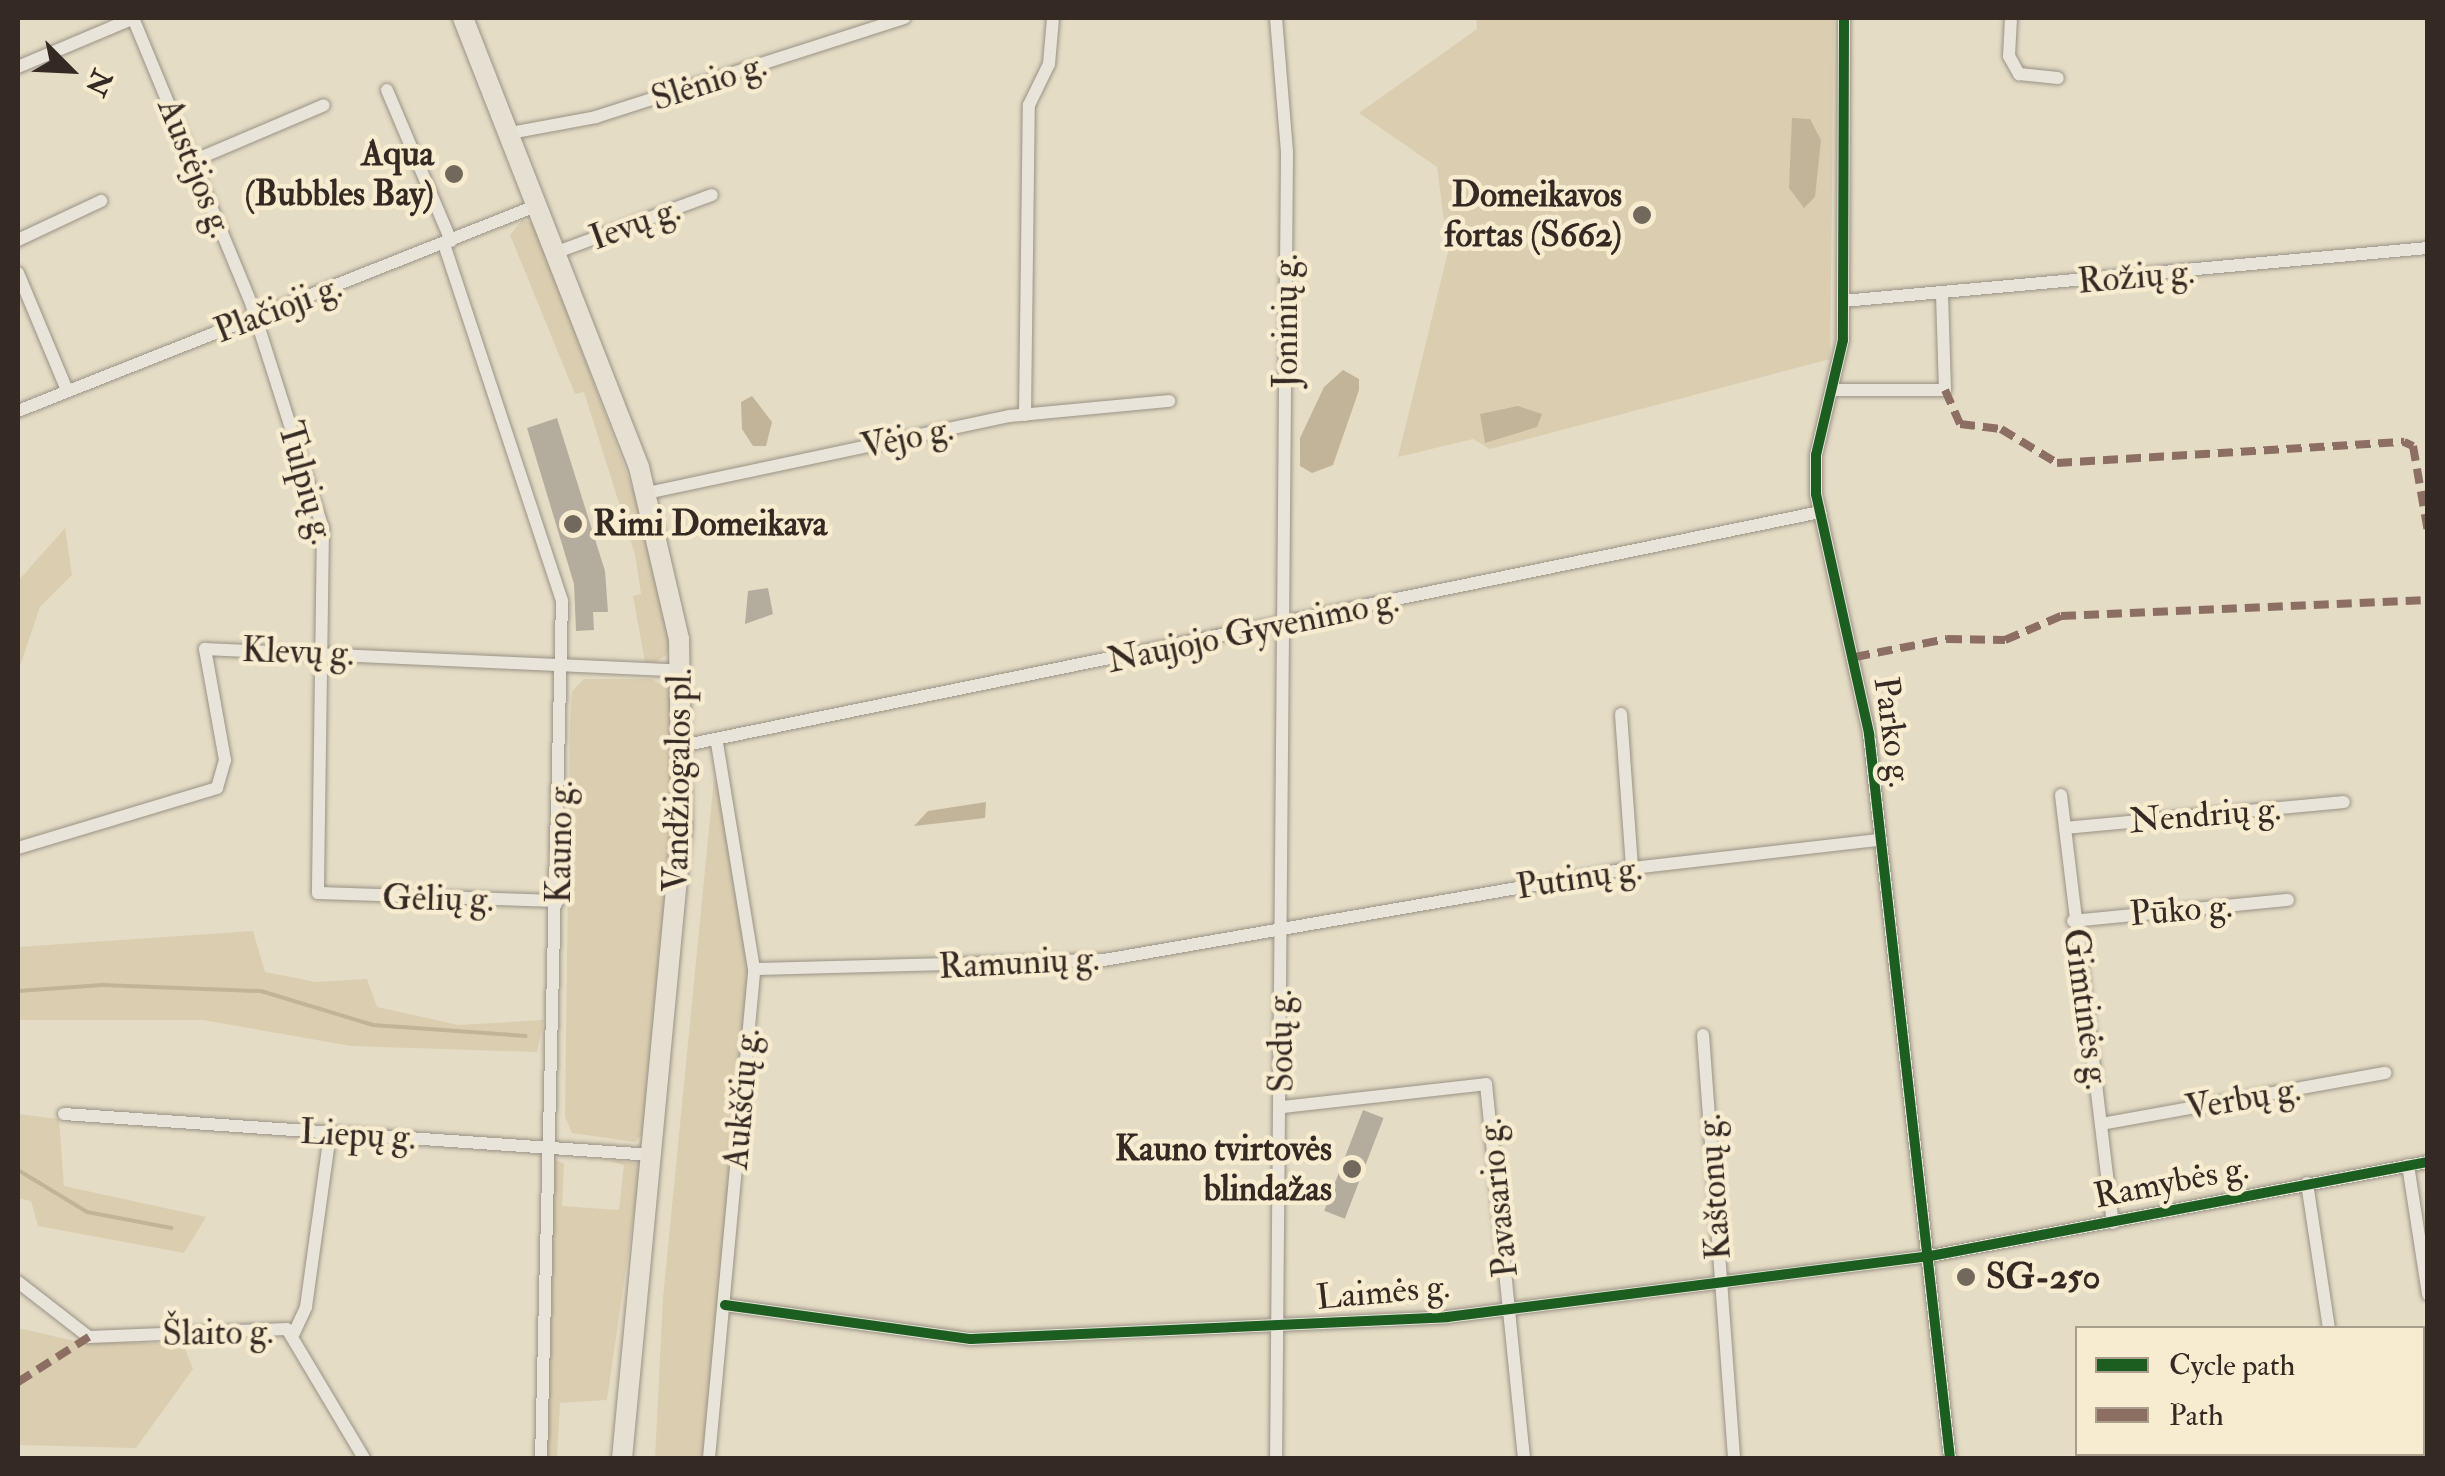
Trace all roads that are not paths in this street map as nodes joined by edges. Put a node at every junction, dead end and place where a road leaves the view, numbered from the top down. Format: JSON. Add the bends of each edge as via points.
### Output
{"nodes":[{"id":1,"x":133,"y":18,"type":"edge"},
{"id":2,"x":463,"y":18,"type":"edge"},
{"id":3,"x":905,"y":18,"type":"edge"},
{"id":4,"x":1052,"y":18,"type":"edge"},
{"id":5,"x":1276,"y":18,"type":"edge"},
{"id":6,"x":1844,"y":18,"type":"edge"},
{"id":7,"x":2010,"y":18,"type":"edge"},
{"id":8,"x":18,"y":67,"type":"edge"},
{"id":9,"x":2058,"y":78,"type":"dead end"},
{"id":10,"x":388,"y":90,"type":"dead end"},
{"id":11,"x":324,"y":105,"type":"dead end"},
{"id":12,"x":510,"y":133,"type":"junction"},
{"id":13,"x":192,"y":161,"type":"junction"},
{"id":14,"x":712,"y":196,"type":"dead end"},
{"id":15,"x":101,"y":201,"type":"dead end"},
{"id":16,"x":538,"y":206,"type":"junction"},
{"id":17,"x":18,"y":240,"type":"edge"},
{"id":18,"x":448,"y":243,"type":"junction"},
{"id":19,"x":2428,"y":248,"type":"edge"},
{"id":20,"x":557,"y":252,"type":"junction"},
{"id":21,"x":18,"y":272,"type":"edge"},
{"id":22,"x":1942,"y":295,"type":"junction"},
{"id":23,"x":1843,"y":302,"type":"junction"},
{"id":24,"x":255,"y":318,"type":"junction"},
{"id":25,"x":66,"y":388,"type":"junction"},
{"id":26,"x":1834,"y":390,"type":"junction"},
{"id":27,"x":1169,"y":401,"type":"dead end"},
{"id":28,"x":18,"y":411,"type":"edge"},
{"id":29,"x":1025,"y":416,"type":"junction"},
{"id":30,"x":647,"y":493,"type":"junction"},
{"id":31,"x":1820,"y":512,"type":"junction"},
{"id":32,"x":1285,"y":624,"type":"junction"},
{"id":33,"x":325,"y":653,"type":"junction"},
{"id":34,"x":564,"y":666,"type":"junction"},
{"id":35,"x":682,"y":671,"type":"junction"},
{"id":36,"x":1621,"y":714,"type":"dead end"},
{"id":37,"x":717,"y":742,"type":"junction"},
{"id":38,"x":686,"y":745,"type":"junction"},
{"id":39,"x":2061,"y":796,"type":"dead end"},
{"id":40,"x":2344,"y":802,"type":"dead end"},
{"id":41,"x":2065,"y":828,"type":"junction"},
{"id":42,"x":1879,"y":840,"type":"junction"},
{"id":43,"x":18,"y":848,"type":"edge"},
{"id":44,"x":1632,"y":868,"type":"junction"},
{"id":45,"x":318,"y":893,"type":"joint"},
{"id":46,"x":2288,"y":900,"type":"dead end"},
{"id":47,"x":558,"y":901,"type":"junction"},
{"id":48,"x":2073,"y":920,"type":"junction"},
{"id":49,"x":1281,"y":928,"type":"junction"},
{"id":50,"x":754,"y":970,"type":"junction"},
{"id":51,"x":1703,"y":1035,"type":"dead end"},
{"id":52,"x":2385,"y":1073,"type":"dead end"},
{"id":53,"x":1282,"y":1108,"type":"junction"},
{"id":54,"x":64,"y":1114,"type":"dead end"},
{"id":55,"x":2101,"y":1124,"type":"junction"},
{"id":56,"x":330,"y":1134,"type":"junction"},
{"id":57,"x":554,"y":1146,"type":"junction"},
{"id":58,"x":652,"y":1155,"type":"junction"},
{"id":59,"x":2428,"y":1162,"type":"edge"},
{"id":60,"x":2408,"y":1165,"type":"junction"},
{"id":61,"x":2307,"y":1182,"type":"junction"},
{"id":62,"x":2113,"y":1223,"type":"junction"},
{"id":63,"x":1925,"y":1257,"type":"junction"},
{"id":64,"x":18,"y":1282,"type":"edge"},
{"id":65,"x":1721,"y":1282,"type":"junction"},
{"id":66,"x":2428,"y":1294,"type":"edge"},
{"id":67,"x":724,"y":1305,"type":"junction"},
{"id":68,"x":1509,"y":1307,"type":"junction"},
{"id":69,"x":2329,"y":1326,"type":"edge"},
{"id":70,"x":1277,"y":1328,"type":"junction"},
{"id":71,"x":294,"y":1333,"type":"junction"},
{"id":72,"x":364,"y":1458,"type":"edge"},
{"id":73,"x":541,"y":1458,"type":"edge"},
{"id":74,"x":622,"y":1458,"type":"edge"},
{"id":75,"x":709,"y":1458,"type":"edge"},
{"id":76,"x":1276,"y":1458,"type":"edge"},
{"id":77,"x":1524,"y":1458,"type":"edge"},
{"id":78,"x":1734,"y":1458,"type":"edge"},
{"id":79,"x":1950,"y":1458,"type":"edge"}],
"edges":[{"from":1,"to":8,"type":"street"},
{"from":1,"to":13,"type":"street","name":"Austėjos g."},
{"from":2,"to":12,"type":"main road","name":"Vandžiogalos pl."},
{"from":3,"to":12,"type":"street","name":"Slėnio g.","via":[[596,117]]},
{"from":4,"to":29,"type":"street","via":[[1048,64],[1028,105]]},
{"from":5,"to":32,"type":"street","name":"Joninių g.","via":[[1287,153]]},
{"from":6,"to":23,"type":"street","name":"Parko g."},
{"from":7,"to":9,"type":"street","via":[[2009,56],[2019,74]]},
{"from":10,"to":18,"type":"street","name":"Kauno g."},
{"from":11,"to":13,"type":"street"},
{"from":12,"to":16,"type":"main road","name":"Vandžiogalos pl."},
{"from":13,"to":24,"type":"street","name":"Austėjos g."},
{"from":14,"to":20,"type":"street","name":"Ievų g."},
{"from":15,"to":17,"type":"street"},
{"from":16,"to":18,"type":"street","name":"Plačioji g."},
{"from":16,"to":20,"type":"main road","name":"Vandžiogalos pl."},
{"from":18,"to":24,"type":"street","name":"Plačioji g."},
{"from":18,"to":34,"type":"street","name":"Kauno g.","via":[[554,566]]},
{"from":19,"to":22,"type":"street","name":"Rožių g."},
{"from":20,"to":30,"type":"main road","name":"Vandžiogalos pl."},
{"from":21,"to":25,"type":"street"},
{"from":22,"to":23,"type":"street","name":"Rožių g."},
{"from":22,"to":26,"type":"street","via":[[1944,390]]},
{"from":23,"to":26,"type":"street","name":"Parko g."},
{"from":24,"to":25,"type":"street","name":"Plačioji g."},
{"from":24,"to":33,"type":"street","name":"Tulpių g.","via":[[323,528]]},
{"from":25,"to":28,"type":"street","name":"Plačioji g."},
{"from":26,"to":31,"type":"street","name":"Parko g.","via":[[1815,464]]},
{"from":27,"to":29,"type":"street","name":"Vėjo g."},
{"from":29,"to":30,"type":"street","name":"Vėjo g."},
{"from":30,"to":35,"type":"main road","name":"Vandžiogalos pl."},
{"from":31,"to":32,"type":"street","name":"Naujojo Gyvenimo g."},
{"from":31,"to":42,"type":"street","name":"Parko g.","via":[[1861,686]]},
{"from":32,"to":37,"type":"street","name":"Naujojo Gyvenimo g."},
{"from":32,"to":49,"type":"street","name":"Sodų g."},
{"from":33,"to":34,"type":"street","name":"Klevų g."},
{"from":33,"to":43,"type":"street","name":"Klevų g.","via":[[206,649],[225,760],[216,788]]},
{"from":33,"to":45,"type":"street","name":"Tulpių g."},
{"from":34,"to":35,"type":"street","name":"Klevų g."},
{"from":34,"to":47,"type":"street","name":"Kauno g."},
{"from":35,"to":38,"type":"main road","name":"Vandžiogalos pl."},
{"from":36,"to":44,"type":"street"},
{"from":37,"to":38,"type":"street","name":"Naujojo Gyvenimo g."},
{"from":37,"to":50,"type":"street","name":"Aukščių g."},
{"from":38,"to":58,"type":"main road","name":"Vandžiogalos pl."},
{"from":39,"to":41,"type":"street","name":"Gimtinės g."},
{"from":40,"to":41,"type":"street","name":"Nendrių g."},
{"from":41,"to":48,"type":"street","name":"Gimtinės g."},
{"from":42,"to":44,"type":"street","name":"Putinų g."},
{"from":42,"to":63,"type":"street","name":"Parko g."},
{"from":44,"to":49,"type":"street","name":"Putinų g."},
{"from":45,"to":47,"type":"street","name":"Gėlių g."},
{"from":46,"to":48,"type":"street","name":"Pūko g."},
{"from":47,"to":57,"type":"street","name":"Kauno g."},
{"from":48,"to":55,"type":"street","name":"Gimtinės g."},
{"from":49,"to":50,"type":"street","name":"Ramunių g.","via":[[1101,960]]},
{"from":49,"to":53,"type":"street","name":"Sodų g."},
{"from":50,"to":67,"type":"street","name":"Aukščių g."},
{"from":51,"to":65,"type":"street","name":"Kaštonų g."},
{"from":52,"to":55,"type":"street","name":"Verbų g."},
{"from":53,"to":68,"type":"street","name":"Pavasario g.","via":[[1484,1082]]},
{"from":53,"to":70,"type":"street","name":"Sodų g."},
{"from":54,"to":56,"type":"street","name":"Liepų g."},
{"from":55,"to":62,"type":"street","name":"Gimtinės g."},
{"from":56,"to":57,"type":"street","name":"Liepų g."},
{"from":56,"to":71,"type":"street","via":[[306,1306]]},
{"from":57,"to":58,"type":"street","name":"Liepų g."},
{"from":57,"to":73,"type":"street","name":"Kauno g."},
{"from":58,"to":74,"type":"main road","name":"Vandžiogalos pl."},
{"from":59,"to":60,"type":"street","name":"Ramybės g."},
{"from":60,"to":61,"type":"street","name":"Ramybės g."},
{"from":60,"to":66,"type":"street"},
{"from":61,"to":62,"type":"street","name":"Ramybės g."},
{"from":61,"to":69,"type":"street"},
{"from":62,"to":63,"type":"street","name":"Ramybės g."},
{"from":63,"to":65,"type":"street","name":"Laimės g."},
{"from":63,"to":79,"type":"street","name":"Parko g."},
{"from":64,"to":71,"type":"street","name":"Šlaito g.","via":[[89,1337],[268,1326]]},
{"from":65,"to":68,"type":"street","name":"Laimės g."},
{"from":65,"to":78,"type":"street","name":"Kaštonų g."},
{"from":67,"to":70,"type":"street","name":"Laimės g.","via":[[971,1338]]},
{"from":67,"to":75,"type":"street","name":"Aukščių g."},
{"from":68,"to":70,"type":"street","name":"Laimės g."},
{"from":68,"to":77,"type":"street","name":"Pavasario g."},
{"from":70,"to":76,"type":"street","name":"Sodų g."},
{"from":71,"to":72,"type":"street","name":"Šlaito g."}]}
